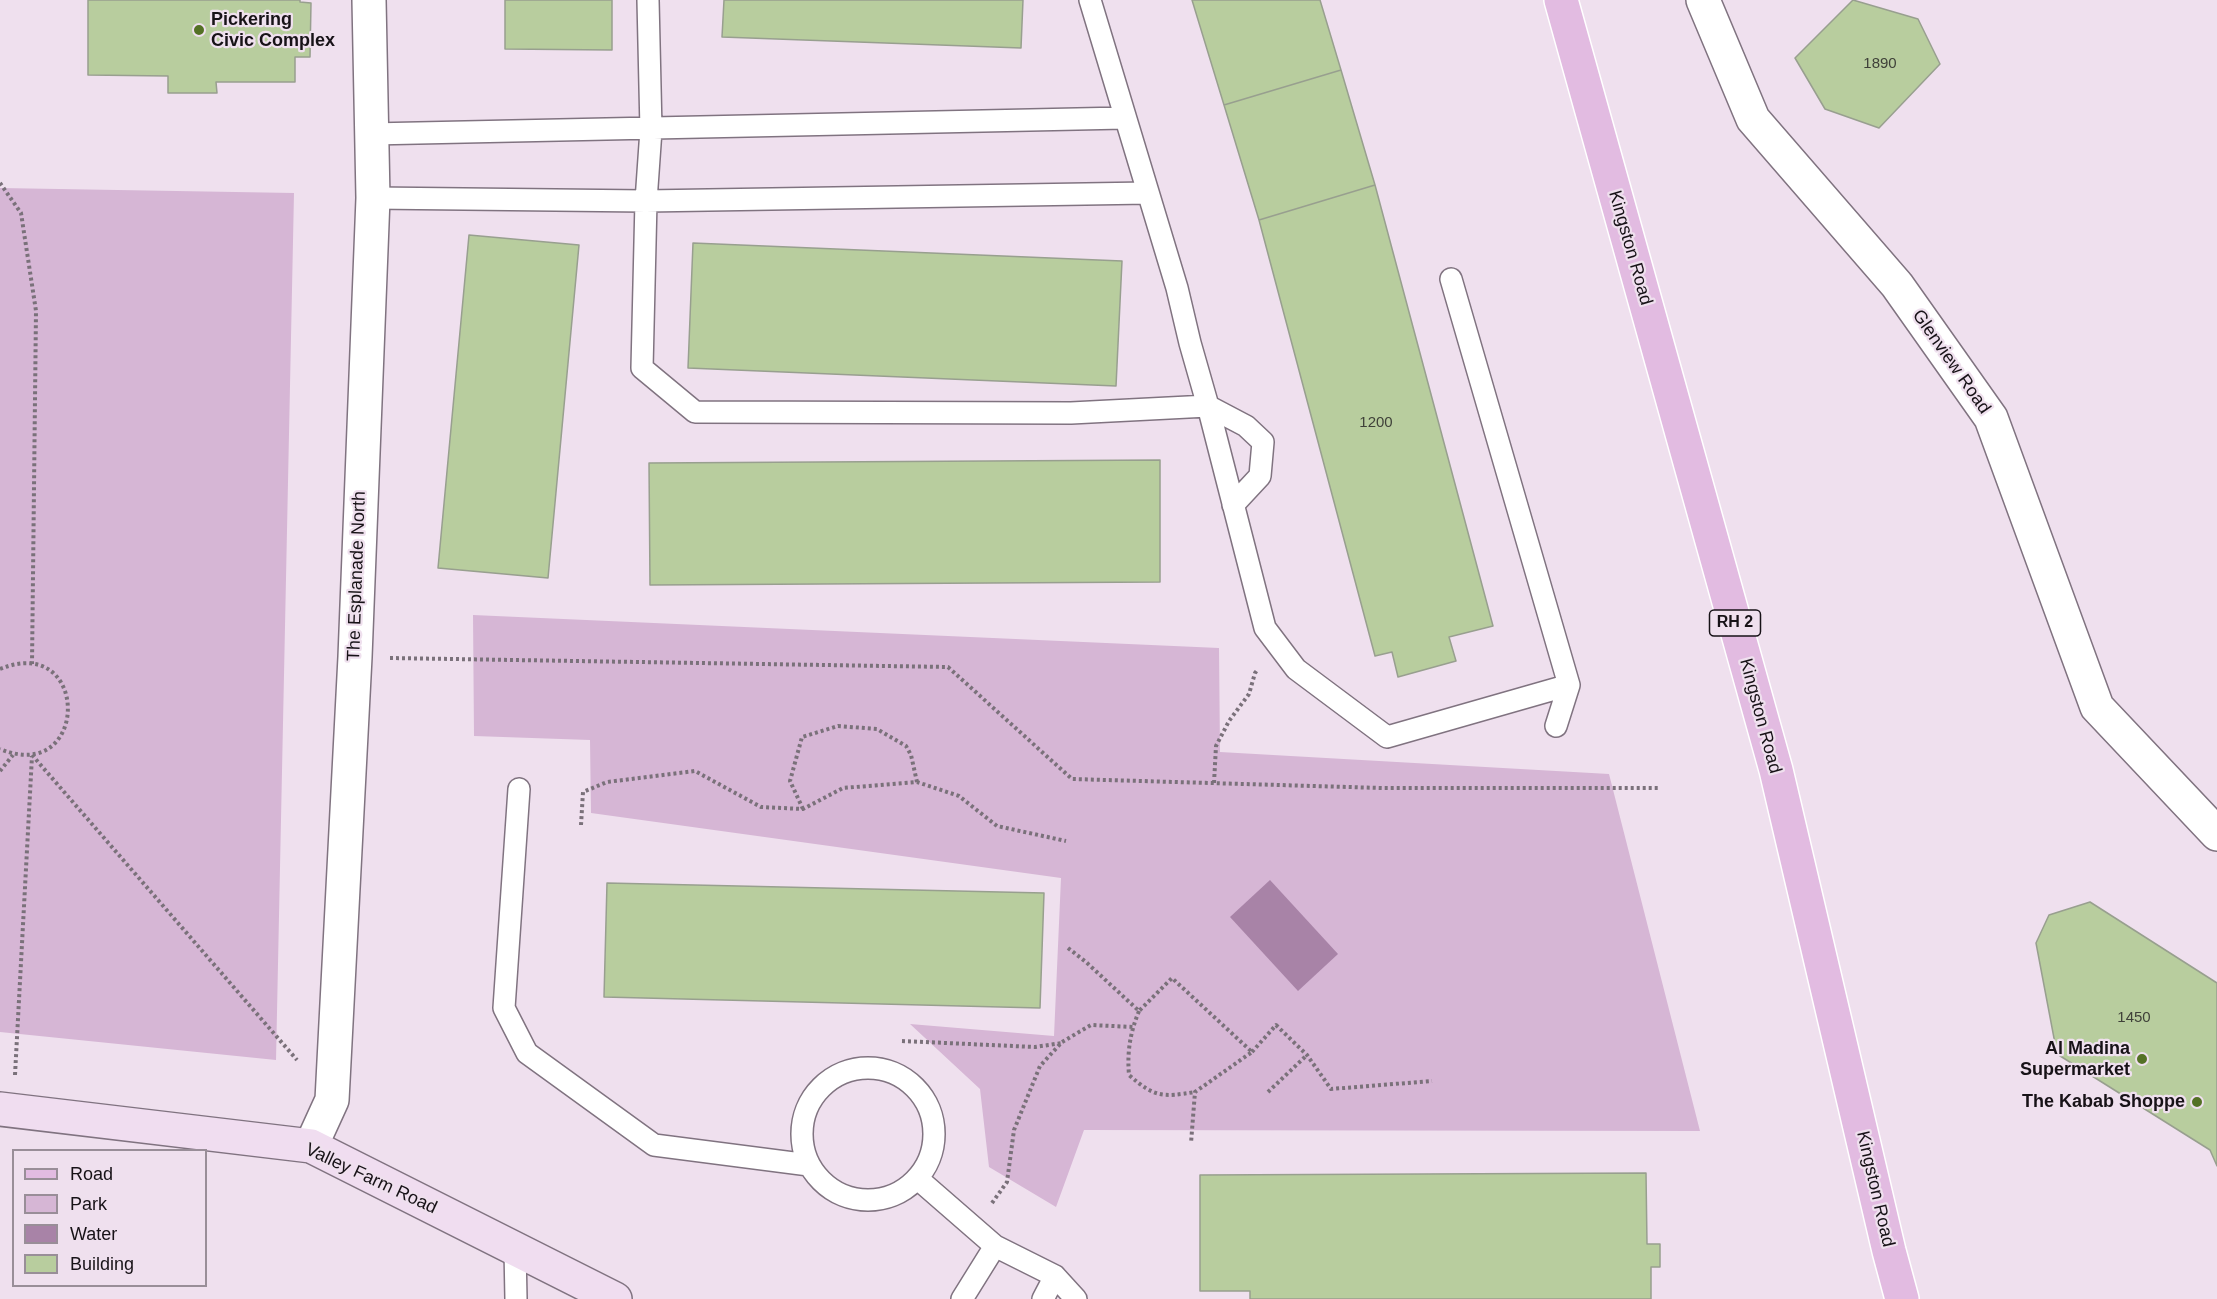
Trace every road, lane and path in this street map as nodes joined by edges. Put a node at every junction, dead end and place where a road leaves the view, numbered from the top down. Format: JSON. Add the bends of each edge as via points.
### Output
{"nodes":[{"id":1,"x":369,"y":0,"type":"edge"},
{"id":2,"x":648,"y":0,"type":"edge"},
{"id":3,"x":1090,"y":0,"type":"edge"},
{"id":4,"x":1561,"y":0,"type":"edge"},
{"id":5,"x":1703,"y":0,"type":"edge"},
{"id":6,"x":1124,"y":118,"type":"junction"},
{"id":7,"x":651,"y":130,"type":"junction"},
{"id":8,"x":371,"y":134,"type":"junction"},
{"id":9,"x":0,"y":183,"type":"edge"},
{"id":10,"x":1148,"y":193,"type":"junction"},
{"id":11,"x":373,"y":198,"type":"junction"},
{"id":12,"x":646,"y":201,"type":"junction"},
{"id":13,"x":1451,"y":279,"type":"dead end"},
{"id":14,"x":1208,"y":406,"type":"junction"},
{"id":15,"x":1233,"y":505,"type":"junction"},
{"id":16,"x":1279,"y":646,"type":"junction"},
{"id":17,"x":355,"y":657,"type":"junction"},
{"id":18,"x":32,"y":664,"type":"junction"},
{"id":19,"x":0,"y":669,"type":"edge"},
{"id":20,"x":1569,"y":685,"type":"junction"},
{"id":21,"x":1556,"y":726,"type":"dead end"},
{"id":22,"x":0,"y":749,"type":"edge"},
{"id":23,"x":14,"y":755,"type":"junction"},
{"id":24,"x":32,"y":755,"type":"junction"},
{"id":25,"x":0,"y":771,"type":"edge"},
{"id":26,"x":917,"y":782,"type":"junction"},
{"id":27,"x":1214,"y":783,"type":"junction"},
{"id":28,"x":1660,"y":788,"type":"dead end"},
{"id":29,"x":519,"y":789,"type":"dead end"},
{"id":30,"x":803,"y":809,"type":"junction"},
{"id":31,"x":581,"y":825,"type":"dead end"},
{"id":32,"x":2217,"y":834,"type":"edge"},
{"id":33,"x":1066,"y":841,"type":"dead end"},
{"id":34,"x":1068,"y":948,"type":"dead end"},
{"id":35,"x":1139,"y":1011,"type":"junction"},
{"id":36,"x":1133,"y":1027,"type":"junction"},
{"id":37,"x":902,"y":1041,"type":"dead end"},
{"id":38,"x":1062,"y":1042,"type":"junction"},
{"id":39,"x":1252,"y":1052,"type":"junction"},
{"id":40,"x":1307,"y":1055,"type":"junction"},
{"id":41,"x":1432,"y":1082,"type":"dead end"},
{"id":42,"x":1195,"y":1092,"type":"junction"},
{"id":43,"x":1268,"y":1092,"type":"dead end"},
{"id":44,"x":332,"y":1100,"type":"junction"},
{"id":45,"x":7,"y":1110,"type":"edge"},
{"id":46,"x":1191,"y":1143,"type":"dead end"},
{"id":47,"x":310,"y":1146,"type":"junction"},
{"id":48,"x":809,"y":1165,"type":"junction"},
{"id":49,"x":918,"y":1179,"type":"junction"},
{"id":50,"x":975,"y":1228,"type":"junction"},
{"id":51,"x":995,"y":1246,"type":"junction"},
{"id":52,"x":515,"y":1249,"type":"junction"},
{"id":53,"x":1889,"y":1251,"type":"junction"},
{"id":54,"x":1055,"y":1276,"type":"junction"},
{"id":55,"x":516,"y":1299,"type":"edge"},
{"id":56,"x":615,"y":1299,"type":"edge"},
{"id":57,"x":962,"y":1299,"type":"edge"},
{"id":58,"x":1043,"y":1299,"type":"edge"},
{"id":59,"x":1076,"y":1299,"type":"edge"},
{"id":60,"x":1892,"y":1299,"type":"edge"},
{"id":61,"x":1902,"y":1299,"type":"edge"}],
"edges":[{"from":1,"to":8,"type":"street","name":"The Esplanade North"},
{"from":2,"to":7,"type":"lane"},
{"from":3,"to":6,"type":"lane"},
{"from":4,"to":53,"type":"main road","name":"Kingston Road","number":"RH 2","via":[[1776,770]]},
{"from":5,"to":32,"type":"street","name":"Glenview Road","via":[[1753,119],[1897,285],[1991,418],[2097,707]]},
{"from":6,"to":7,"type":"lane"},
{"from":6,"to":10,"type":"lane"},
{"from":7,"to":8,"type":"lane"},
{"from":7,"to":12,"type":"lane"},
{"from":8,"to":11,"type":"street","name":"The Esplanade North"},
{"from":9,"to":18,"type":"path","via":[[21,213],[36,311]]},
{"from":10,"to":12,"type":"lane"},
{"from":10,"to":14,"type":"lane"},
{"from":11,"to":12,"type":"lane"},
{"from":11,"to":17,"type":"street","name":"The Esplanade North"},
{"from":12,"to":14,"type":"lane","via":[[642,368],[695,412],[1071,414]]},
{"from":13,"to":20,"type":"lane"},
{"from":14,"to":15,"type":"lane"},
{"from":14,"to":15,"type":"lane","via":[[1246,426],[1263,442],[1260,476]]},
{"from":15,"to":16,"type":"lane","via":[[1265,628]]},
{"from":16,"to":20,"type":"lane","via":[[1296,669],[1387,737]]},
{"from":16,"to":27,"type":"path","via":[[1255,673],[1249,694],[1216,746]]},
{"from":17,"to":27,"type":"path","via":[[948,667],[1072,779]]},
{"from":17,"to":44,"type":"street","name":"The Esplanade North"},
{"from":18,"to":19,"type":"path","via":[[14,663]]},
{"from":18,"to":24,"type":"path","via":[[49,670],[62,683],[69,707],[69,718],[61,735],[49,748]]},
{"from":20,"to":21,"type":"lane"},
{"from":22,"to":23,"type":"path"},
{"from":23,"to":24,"type":"path"},
{"from":23,"to":25,"type":"path"},
{"from":24,"to":44,"type":"path"},
{"from":24,"to":45,"type":"path"},
{"from":26,"to":30,"type":"path","via":[[843,788]]},
{"from":26,"to":30,"type":"path","via":[[906,746],[877,729],[838,726],[802,736],[790,781]]},
{"from":26,"to":33,"type":"path","via":[[959,796],[997,826]]},
{"from":27,"to":28,"type":"path","via":[[1382,788]]},
{"from":29,"to":48,"type":"lane","via":[[504,1008],[527,1053],[654,1145]]},
{"from":30,"to":31,"type":"path","via":[[761,807],[695,771],[607,782],[583,792]]},
{"from":34,"to":35,"type":"path"},
{"from":35,"to":36,"type":"path"},
{"from":35,"to":39,"type":"path","via":[[1172,978]]},
{"from":36,"to":38,"type":"path","via":[[1091,1025]]},
{"from":36,"to":42,"type":"path","via":[[1127,1055],[1129,1075],[1163,1097]]},
{"from":37,"to":38,"type":"path","via":[[1035,1047]]},
{"from":38,"to":50,"type":"path","via":[[1040,1066],[1014,1130],[1007,1182]]},
{"from":39,"to":40,"type":"path","via":[[1276,1025]]},
{"from":39,"to":42,"type":"path"},
{"from":40,"to":41,"type":"path","via":[[1331,1089]]},
{"from":40,"to":43,"type":"path"},
{"from":42,"to":46,"type":"path"},
{"from":44,"to":47,"type":"street","name":"The Esplanade North"},
{"from":45,"to":47,"type":"street","name":"Valley Farm Road"},
{"from":47,"to":52,"type":"street","name":"Valley Farm Road"},
{"from":48,"to":49,"type":"lane","via":[[830,1190],[855,1200],[881,1200],[905,1190]]},
{"from":48,"to":49,"type":"lane","via":[[802,1147],[802,1120],[812,1096],[831,1078],[855,1068],[882,1068],[906,1078],[924,1097],[934,1121],[934,1147]]},
{"from":49,"to":50,"type":"lane"},
{"from":50,"to":51,"type":"lane"},
{"from":51,"to":54,"type":"lane"},
{"from":51,"to":57,"type":"lane"},
{"from":52,"to":55,"type":"lane"},
{"from":52,"to":56,"type":"street","name":"Valley Farm Road"},
{"from":53,"to":60,"type":"main road"},
{"from":53,"to":61,"type":"main road","name":"Kingston Road","number":"RH 2"},
{"from":54,"to":58,"type":"lane"},
{"from":54,"to":59,"type":"lane"}]}
